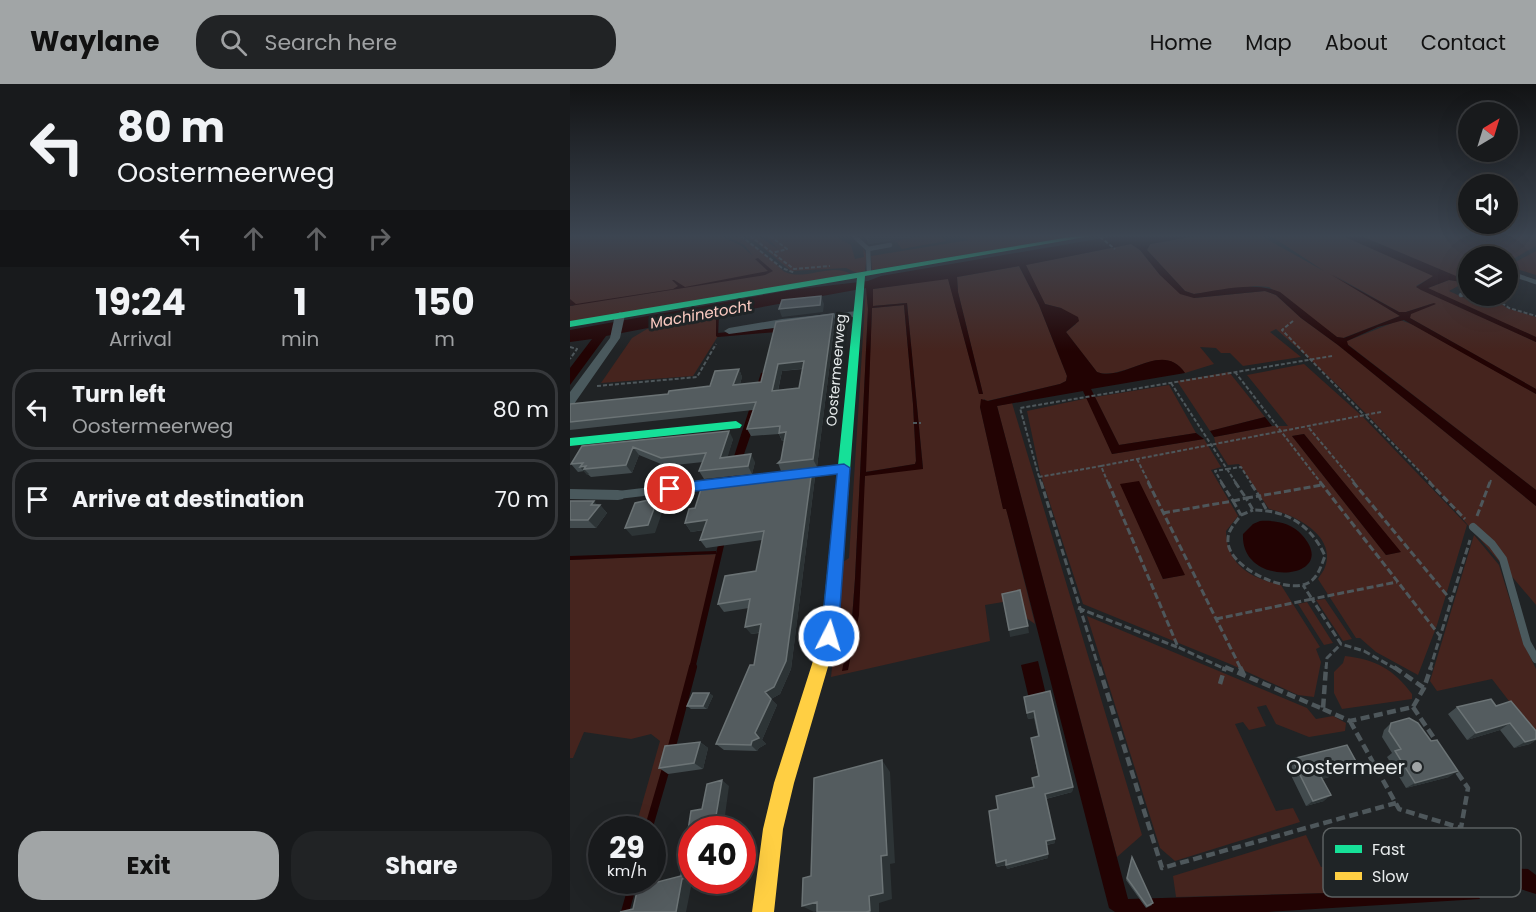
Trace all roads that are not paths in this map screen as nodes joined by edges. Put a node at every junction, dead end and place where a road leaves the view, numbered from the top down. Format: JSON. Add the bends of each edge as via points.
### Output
{"nodes":[{"id":1,"x":864,"y":275,"type":"edge"},
{"id":2,"x":891,"y":275,"type":"edge"},
{"id":3,"x":1518,"y":276,"type":"edge"},
{"id":4,"x":863,"y":280,"type":"junction"},
{"id":5,"x":1536,"y":282,"type":"edge"},
{"id":6,"x":857,"y":314,"type":"junction"},
{"id":7,"x":620,"y":318,"type":"junction"},
{"id":8,"x":570,"y":324,"type":"edge"},
{"id":9,"x":729,"y":331,"type":"dead end"},
{"id":10,"x":570,"y":401,"type":"edge"},
{"id":11,"x":736,"y":425,"type":"dead end"},
{"id":12,"x":586,"y":441,"type":"junction"},
{"id":13,"x":570,"y":442,"type":"edge"},
{"id":14,"x":575,"y":459,"type":"edge"},
{"id":15,"x":844,"y":468,"type":"junction"},
{"id":16,"x":789,"y":475,"type":"edge"},
{"id":17,"x":724,"y":482,"type":"edge"},
{"id":18,"x":570,"y":494,"type":"edge"},
{"id":19,"x":618,"y":495,"type":"joint"},
{"id":20,"x":1473,"y":527,"type":"road end"},
{"id":21,"x":1536,"y":659,"type":"edge"},
{"id":22,"x":763,"y":912,"type":"edge"}],
"edges":[{"from":1,"to":4,"type":"lane"},
{"from":2,"to":4,"type":"street"},
{"from":3,"to":5,"type":"lane"},
{"from":4,"to":6,"type":"street","name":"Oostermeerweg"},
{"from":4,"to":7,"type":"street"},
{"from":6,"to":9,"type":"street"},
{"from":6,"to":15,"type":"street","name":"Oostermeerweg"},
{"from":7,"to":8,"type":"street"},
{"from":7,"to":10,"type":"street","via":[[615,338]]},
{"from":11,"to":12,"type":"street"},
{"from":12,"to":13,"type":"street"},
{"from":12,"to":14,"type":"street"},
{"from":15,"to":16,"type":"lane"},
{"from":15,"to":22,"type":"street","name":"Oostermeerweg","via":[[829,636],[781,794]]},
{"from":17,"to":19,"type":"lane"},
{"from":18,"to":19,"type":"street"},
{"from":20,"to":21,"type":"lane","via":[[1503,559],[1527,643]]}]}
